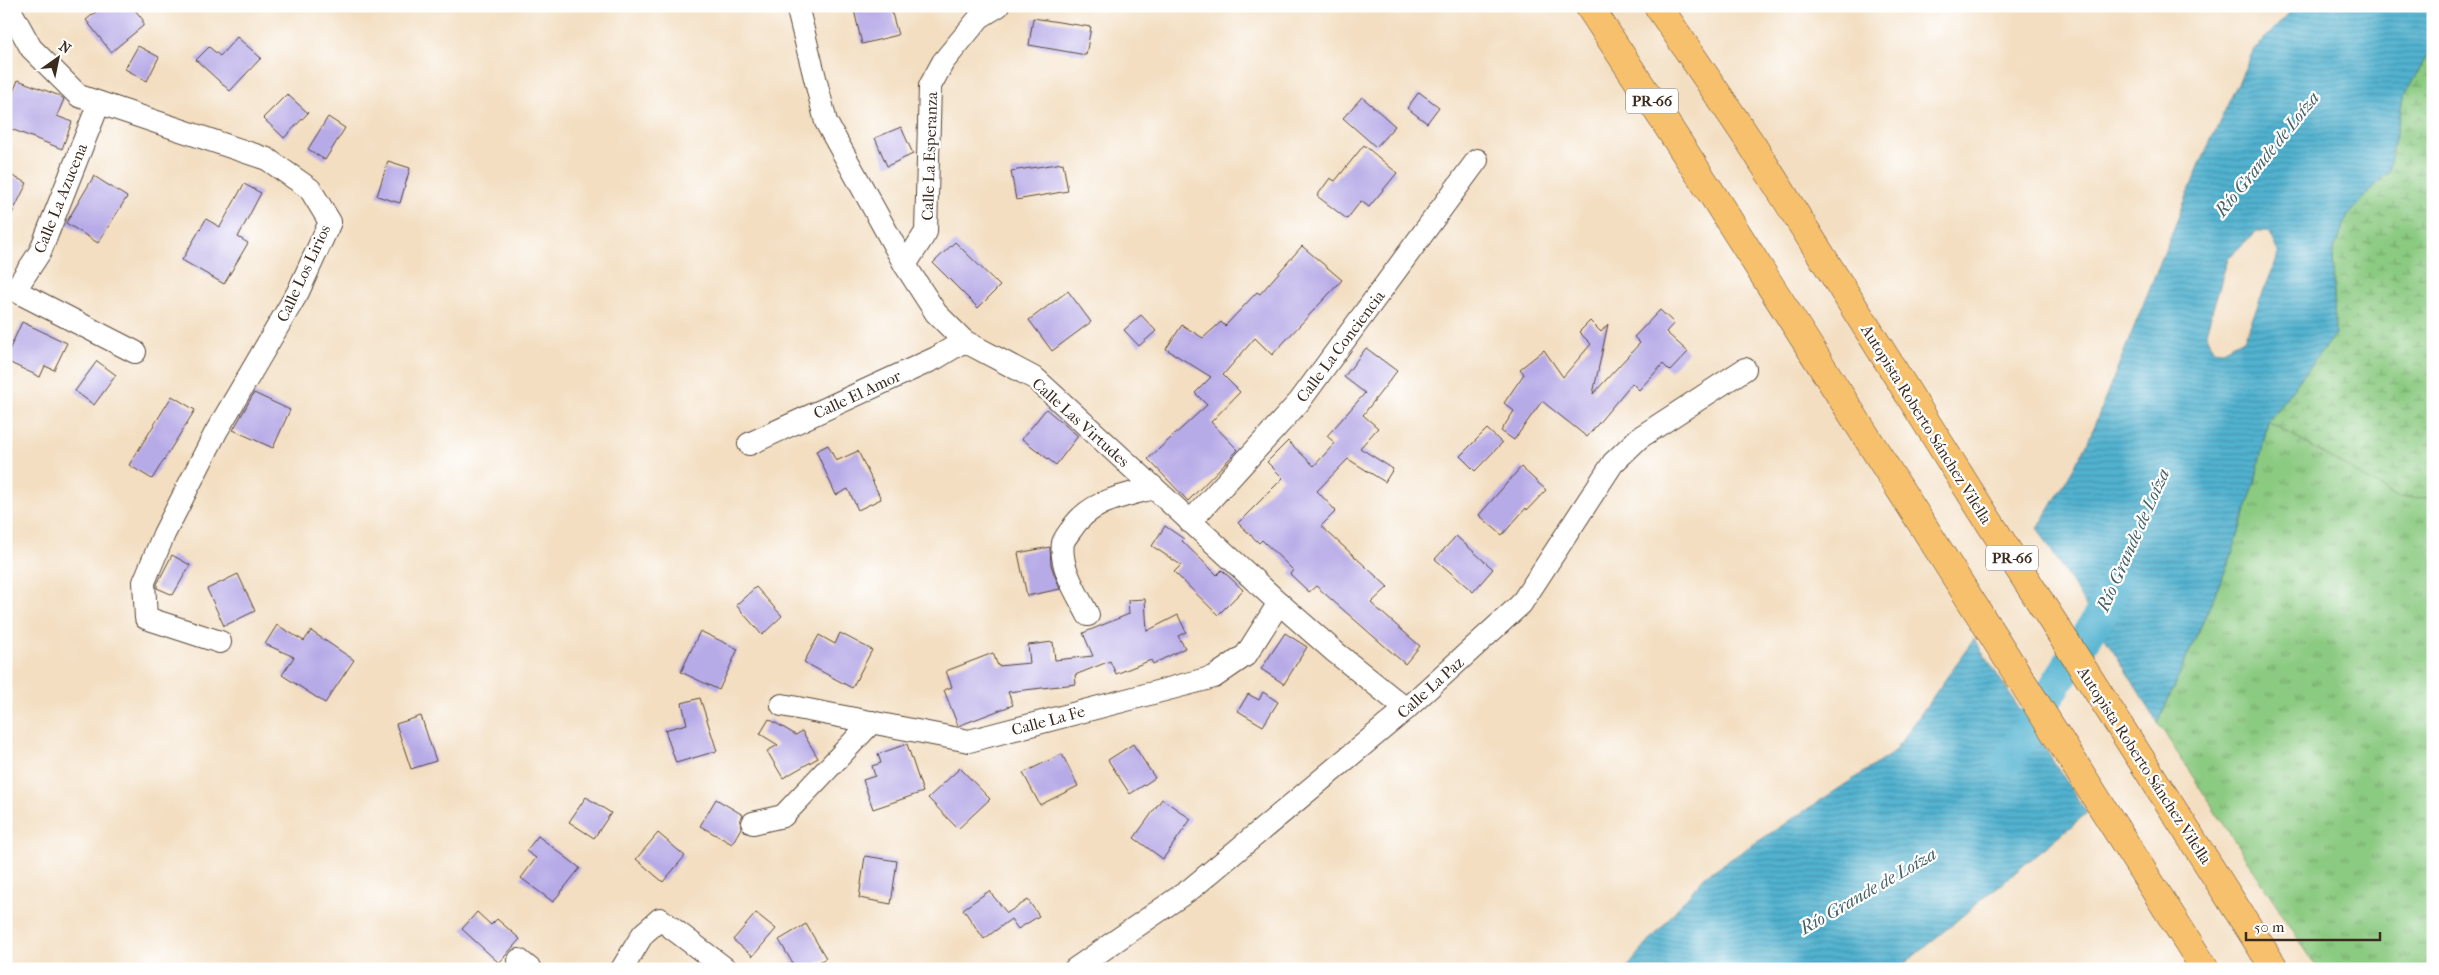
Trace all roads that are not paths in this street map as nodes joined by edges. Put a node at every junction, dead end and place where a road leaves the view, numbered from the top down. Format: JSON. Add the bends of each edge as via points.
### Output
{"nodes":[{"id":1,"x":8,"y":6,"type":"edge"},
{"id":2,"x":797,"y":6,"type":"edge"},
{"id":3,"x":998,"y":6,"type":"edge"},
{"id":4,"x":1589,"y":6,"type":"edge"},
{"id":5,"x":1658,"y":6,"type":"edge"},
{"id":6,"x":99,"y":103,"type":"junction"},
{"id":7,"x":1477,"y":160,"type":"dead end"},
{"id":8,"x":905,"y":265,"type":"junction"},
{"id":9,"x":10,"y":288,"type":"edge"},
{"id":10,"x":964,"y":341,"type":"junction"},
{"id":11,"x":135,"y":352,"type":"dead end"},
{"id":12,"x":1745,"y":369,"type":"dead end"},
{"id":13,"x":749,"y":444,"type":"dead end"},
{"id":14,"x":1154,"y":488,"type":"junction"},
{"id":15,"x":1190,"y":522,"type":"junction"},
{"id":16,"x":1278,"y":603,"type":"junction"},
{"id":17,"x":1088,"y":615,"type":"dead end"},
{"id":18,"x":220,"y":642,"type":"dead end"},
{"id":19,"x":782,"y":705,"type":"dead end"},
{"id":20,"x":1406,"y":709,"type":"junction"},
{"id":21,"x":872,"y":722,"type":"junction"},
{"id":22,"x":753,"y":822,"type":"dead end"},
{"id":23,"x":622,"y":969,"type":"edge"},
{"id":24,"x":726,"y":969,"type":"edge"},
{"id":25,"x":1075,"y":969,"type":"edge"},
{"id":26,"x":2205,"y":969,"type":"edge"},
{"id":27,"x":2275,"y":969,"type":"edge"}],
"edges":[{"from":1,"to":6,"type":"street","name":"Calle Los Lirios","via":[[31,48],[79,96]]},
{"from":2,"to":8,"type":"street","name":"Calle Las Virtudes","via":[[826,122]]},
{"from":3,"to":8,"type":"street","name":"Calle La Esperanza","via":[[980,17],[943,62],[930,86],[926,232]]},
{"from":4,"to":26,"type":"highway","number":"PR-66","via":[[1714,196]]},
{"from":5,"to":27,"type":"highway","name":"Autopista Roberto Sánchez Vilella","number":"PR-66","via":[[1752,145]]},
{"from":6,"to":9,"type":"street","name":"Calle La Azucena","via":[[40,252]]},
{"from":6,"to":18,"type":"street","name":"Calle Los Lirios","via":[[267,160],[310,189],[330,222],[298,292],[216,432],[164,534],[144,582],[146,618]]},
{"from":7,"to":15,"type":"street","name":"Calle La Conciencia","via":[[1299,402]]},
{"from":8,"to":10,"type":"street","name":"Calle Las Virtudes","via":[[936,314]]},
{"from":9,"to":11,"type":"street"},
{"from":10,"to":13,"type":"street","name":"Calle El Amor","via":[[936,358]]},
{"from":10,"to":14,"type":"street","name":"Calle Las Virtudes","via":[[1036,379]]},
{"from":12,"to":20,"type":"street","name":"Calle La Paz","via":[[1639,438],[1613,463],[1521,604]]},
{"from":14,"to":15,"type":"street","name":"Calle Las Virtudes"},
{"from":14,"to":17,"type":"street","via":[[1091,508],[1063,542],[1071,581]]},
{"from":15,"to":16,"type":"street","name":"Calle Las Virtudes"},
{"from":16,"to":20,"type":"street","name":"Calle Las Virtudes"},
{"from":16,"to":21,"type":"street","name":"Calle La Fe","via":[[1246,655],[1214,677],[970,741]]},
{"from":19,"to":21,"type":"street","name":"Calle La Fe"},
{"from":20,"to":25,"type":"street","name":"Calle La Paz","via":[[1192,888]]},
{"from":21,"to":22,"type":"street","via":[[783,816]]},
{"from":23,"to":24,"type":"street","via":[[643,934],[660,919]]}]}
